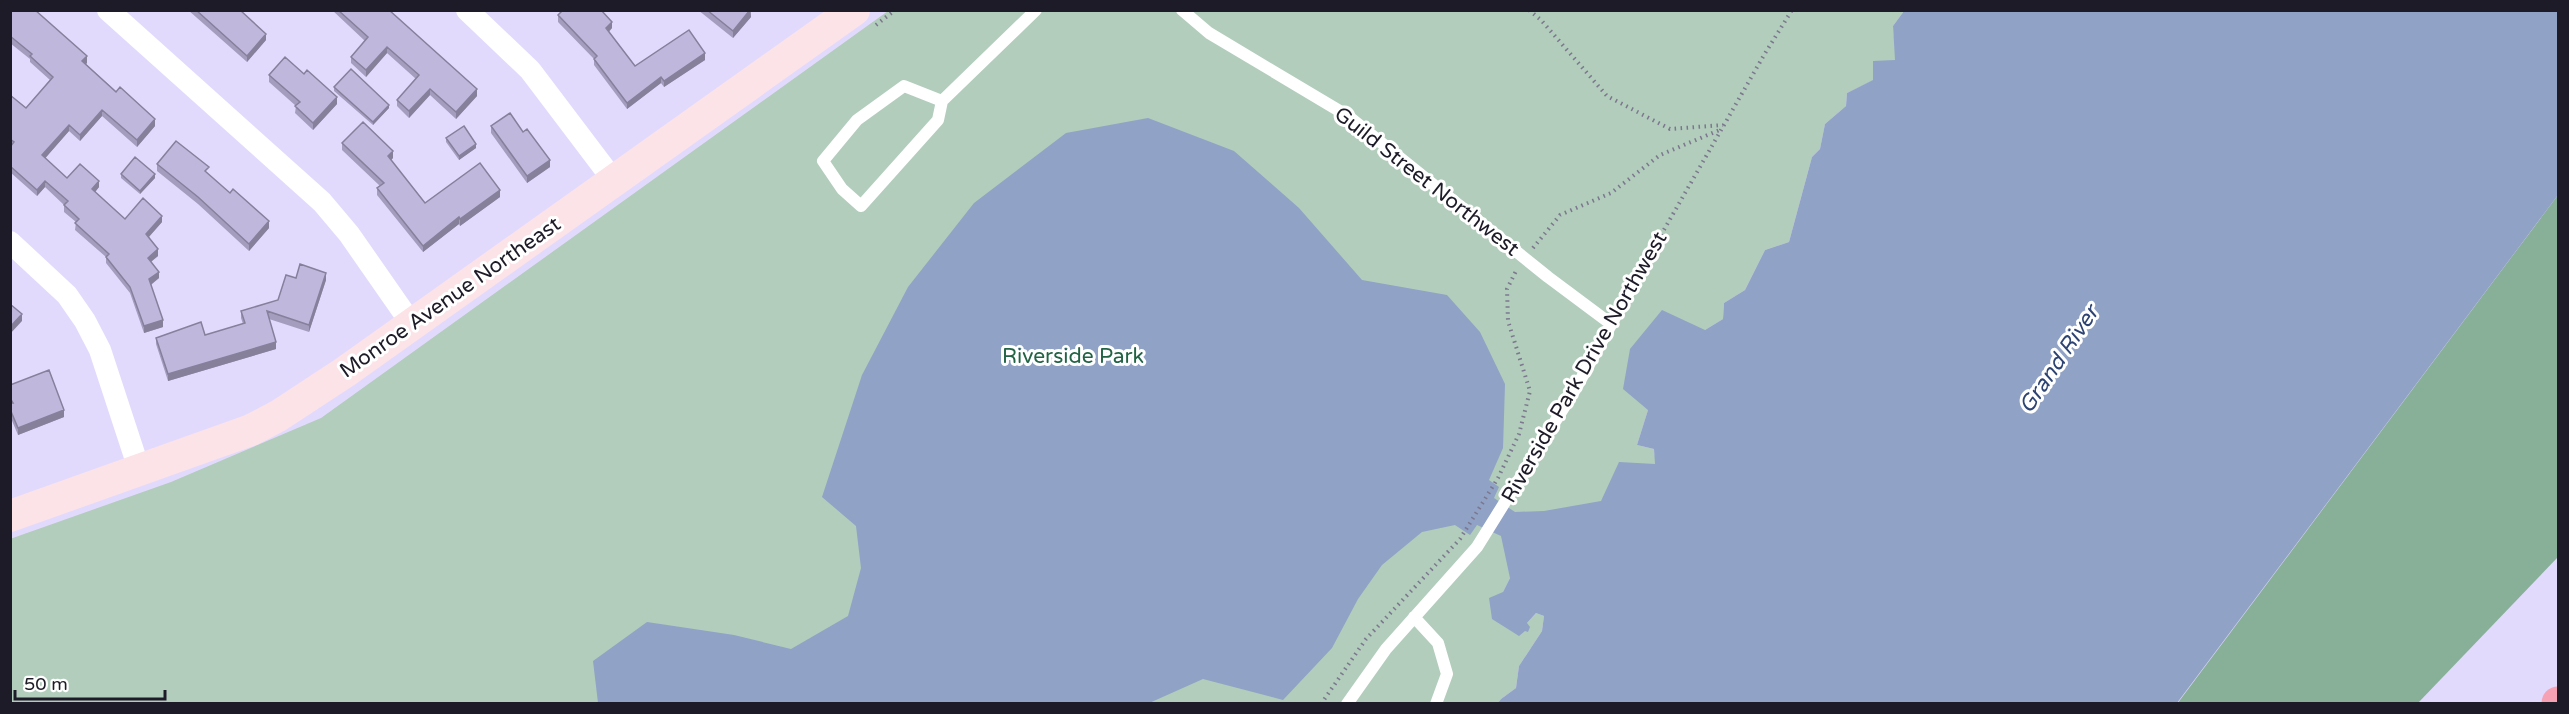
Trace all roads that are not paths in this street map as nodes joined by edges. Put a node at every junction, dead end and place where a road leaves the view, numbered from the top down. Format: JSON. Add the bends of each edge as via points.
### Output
{"nodes":[{"id":1,"x":108,"y":10,"type":"edge"},
{"id":2,"x":466,"y":10,"type":"edge"},
{"id":3,"x":1036,"y":10,"type":"edge"},
{"id":4,"x":1182,"y":10,"type":"edge"},
{"id":5,"x":837,"y":16,"type":"edge"},
{"id":6,"x":942,"y":100,"type":"junction"},
{"id":7,"x":614,"y":181,"type":"junction"},
{"id":8,"x":10,"y":242,"type":"edge"},
{"id":9,"x":1654,"y":247,"type":"road end"},
{"id":10,"x":411,"y":323,"type":"junction"},
{"id":11,"x":1611,"y":324,"type":"junction"},
{"id":12,"x":139,"y":469,"type":"junction"},
{"id":13,"x":10,"y":516,"type":"edge"},
{"id":14,"x":1414,"y":617,"type":"junction"},
{"id":15,"x":1347,"y":704,"type":"edge"},
{"id":16,"x":1436,"y":704,"type":"edge"}],
"edges":[{"from":1,"to":10,"type":"street","via":[[322,202]]},
{"from":2,"to":7,"type":"street","via":[[531,70]]},
{"from":3,"to":6,"type":"lane"},
{"from":4,"to":11,"type":"lane","name":"Guild Street Northwest","via":[[1209,33],[1348,116]]},
{"from":5,"to":7,"type":"main road","name":"Monroe Avenue Northeast"},
{"from":6,"to":6,"type":"lane","via":[[904,86],[857,120],[824,160],[842,189],[861,207],[938,120]]},
{"from":7,"to":10,"type":"main road","name":"Monroe Avenue Northeast"},
{"from":8,"to":12,"type":"street","via":[[67,295],[85,321],[100,350]]},
{"from":9,"to":11,"type":"lane","name":"Riverside Park Drive Northwest"},
{"from":10,"to":12,"type":"main road","name":"Monroe Avenue Northeast","via":[[279,416],[219,442]]},
{"from":11,"to":14,"type":"lane","name":"Riverside Park Drive Northwest","via":[[1477,547]]},
{"from":12,"to":13,"type":"main road","name":"Monroe Avenue Northeast"},
{"from":14,"to":15,"type":"lane","name":"Riverside Park Drive Northwest"},
{"from":14,"to":16,"type":"lane","via":[[1438,643],[1447,674]]}]}
